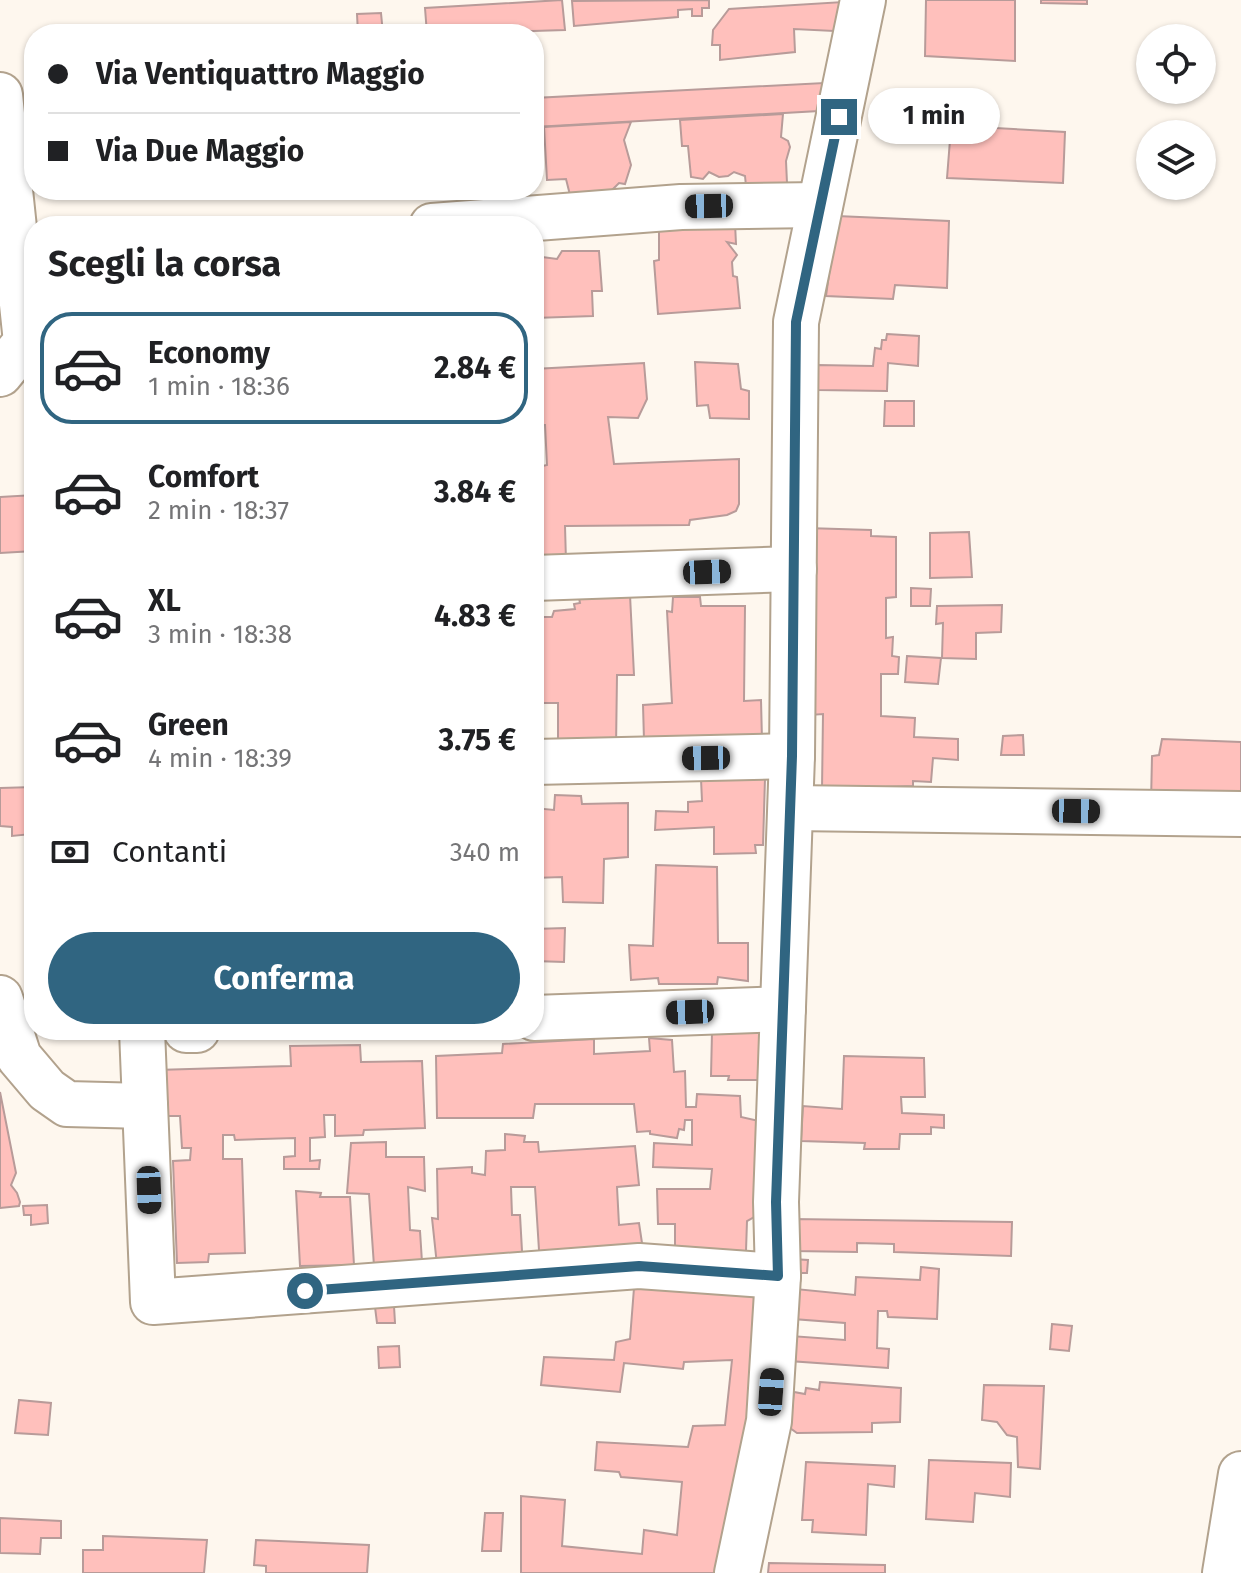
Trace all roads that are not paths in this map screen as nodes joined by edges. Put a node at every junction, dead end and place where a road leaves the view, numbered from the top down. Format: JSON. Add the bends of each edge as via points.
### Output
{"nodes":[{"id":1,"x":863,"y":0,"type":"edge"},
{"id":2,"x":0,"y":95,"type":"edge"},
{"id":3,"x":820,"y":205,"type":"junction"},
{"id":4,"x":544,"y":217,"type":"edge"},
{"id":5,"x":24,"y":323,"type":"edge"},
{"id":6,"x":24,"y":344,"type":"edge"},
{"id":7,"x":0,"y":374,"type":"edge"},
{"id":8,"x":794,"y":569,"type":"junction"},
{"id":9,"x":544,"y":578,"type":"edge"},
{"id":10,"x":792,"y":756,"type":"junction"},
{"id":11,"x":544,"y":762,"type":"edge"},
{"id":12,"x":791,"y":808,"type":"junction"},
{"id":13,"x":1241,"y":814,"type":"edge"},
{"id":14,"x":0,"y":998,"type":"edge"},
{"id":15,"x":783,"y":1009,"type":"junction"},
{"id":16,"x":544,"y":1018,"type":"edge"},
{"id":17,"x":142,"y":1040,"type":"edge"},
{"id":18,"x":145,"y":1106,"type":"junction"},
{"id":19,"x":778,"y":1276,"type":"junction"},
{"id":20,"x":1241,"y":1474,"type":"edge"},
{"id":21,"x":737,"y":1573,"type":"edge"},
{"id":22,"x":1225,"y":1573,"type":"edge"}],
"edges":[{"from":1,"to":3,"type":"street"},
{"from":2,"to":5,"type":"street"},
{"from":3,"to":4,"type":"street","via":[[681,207]]},
{"from":3,"to":8,"type":"street","via":[[796,322]]},
{"from":6,"to":7,"type":"street"},
{"from":8,"to":9,"type":"street"},
{"from":8,"to":10,"type":"street"},
{"from":10,"to":11,"type":"street"},
{"from":10,"to":12,"type":"street"},
{"from":12,"to":13,"type":"street"},
{"from":12,"to":15,"type":"street"},
{"from":14,"to":18,"type":"street","via":[[19,1057],[47,1090],[67,1104]]},
{"from":15,"to":16,"type":"street"},
{"from":15,"to":19,"type":"street"},
{"from":17,"to":18,"type":"street"},
{"from":18,"to":19,"type":"street","via":[[153,1302],[639,1266]]},
{"from":19,"to":21,"type":"street","via":[[769,1421]]},
{"from":20,"to":22,"type":"street"}]}
